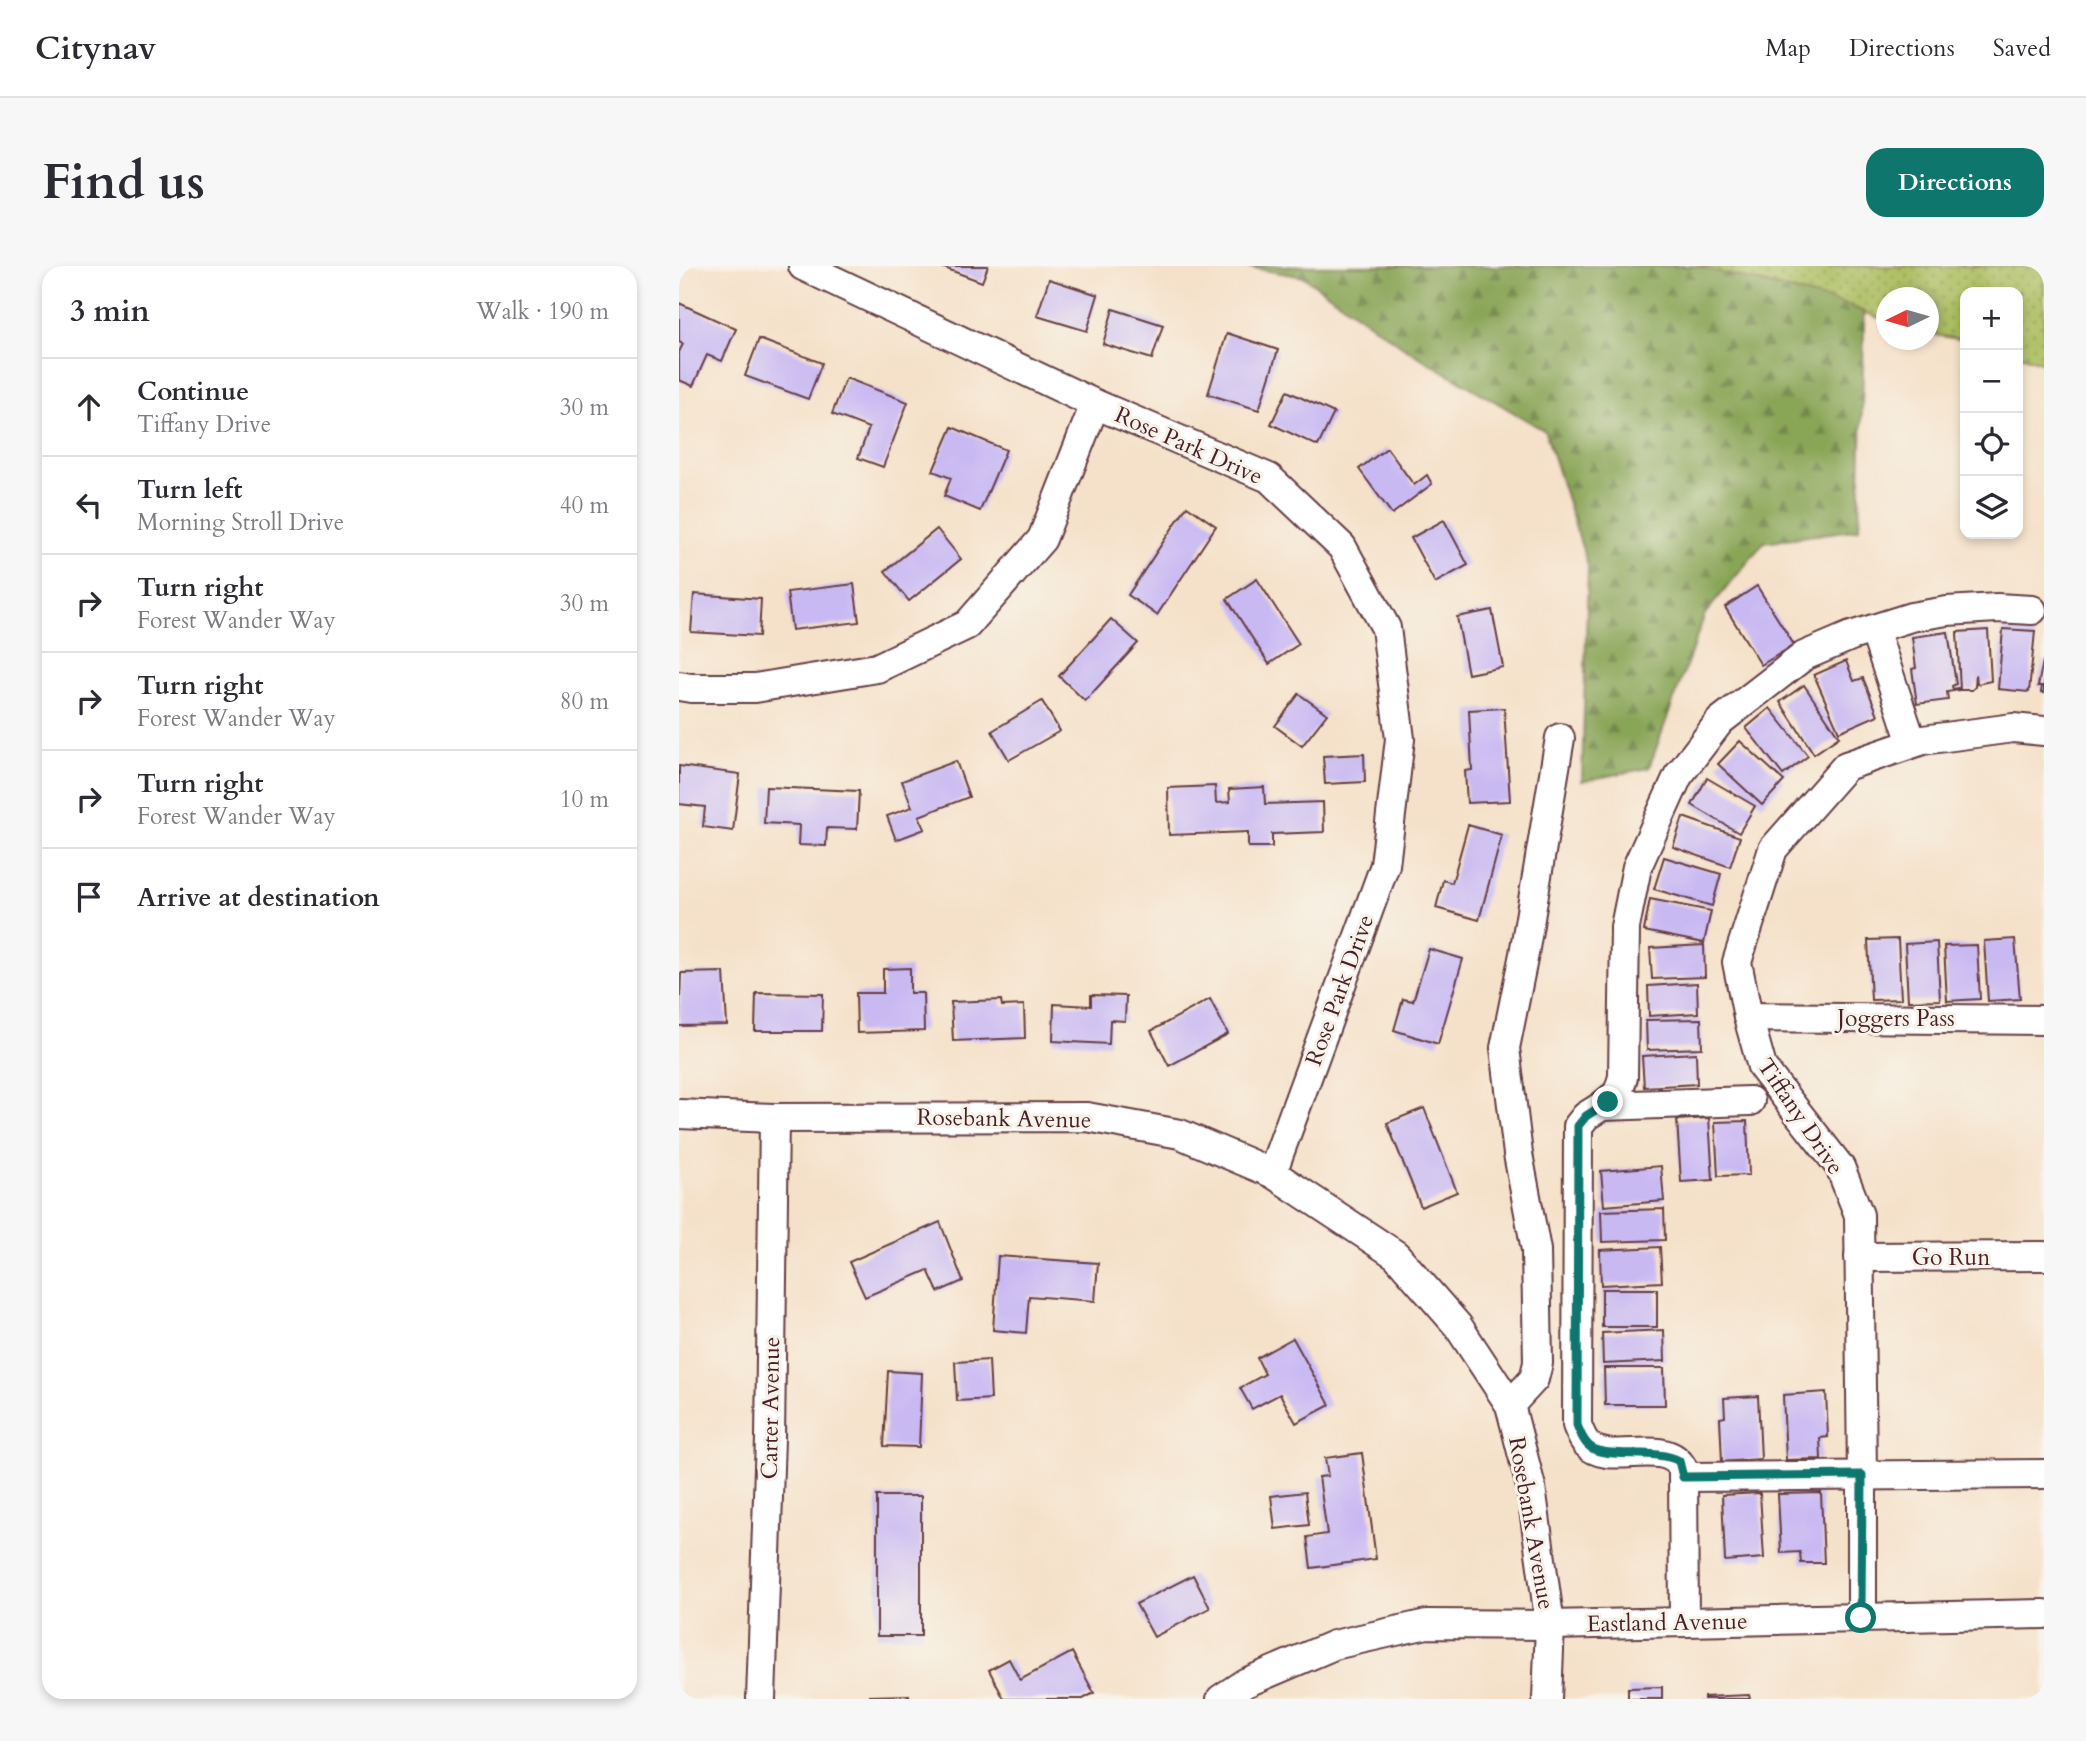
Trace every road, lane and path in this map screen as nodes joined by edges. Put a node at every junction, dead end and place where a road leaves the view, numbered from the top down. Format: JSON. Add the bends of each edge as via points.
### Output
{"nodes":[{"id":1,"x":803,"y":266,"type":"edge"},
{"id":2,"x":1095,"y":404,"type":"junction"},
{"id":3,"x":2032,"y":610,"type":"dead end"},
{"id":4,"x":1874,"y":629,"type":"junction"},
{"id":5,"x":679,"y":685,"type":"edge"},
{"id":6,"x":2044,"y":731,"type":"edge"},
{"id":7,"x":1560,"y":738,"type":"dead end"},
{"id":8,"x":1912,"y":743,"type":"junction"},
{"id":9,"x":1748,"y":1017,"type":"junction"},
{"id":10,"x":2044,"y":1020,"type":"edge"},
{"id":11,"x":1750,"y":1101,"type":"dead end"},
{"id":12,"x":1602,"y":1106,"type":"junction"},
{"id":13,"x":679,"y":1114,"type":"edge"},
{"id":14,"x":774,"y":1118,"type":"junction"},
{"id":15,"x":1272,"y":1173,"type":"junction"},
{"id":16,"x":2044,"y":1256,"type":"edge"},
{"id":17,"x":1859,"y":1257,"type":"junction"},
{"id":18,"x":1510,"y":1405,"type":"junction"},
{"id":19,"x":2044,"y":1474,"type":"edge"},
{"id":20,"x":1862,"y":1475,"type":"junction"},
{"id":21,"x":1683,"y":1477,"type":"junction"},
{"id":22,"x":2044,"y":1614,"type":"edge"},
{"id":23,"x":1861,"y":1618,"type":"junction"},
{"id":24,"x":1685,"y":1622,"type":"junction"},
{"id":25,"x":1550,"y":1625,"type":"junction"},
{"id":26,"x":761,"y":1699,"type":"edge"},
{"id":27,"x":1221,"y":1699,"type":"edge"},
{"id":28,"x":1547,"y":1699,"type":"edge"}],
"edges":[{"from":1,"to":2,"type":"street","name":"Rose Park Drive"},
{"from":2,"to":5,"type":"street","via":[[1042,539],[967,625],[877,668],[755,688]]},
{"from":2,"to":15,"type":"street","name":"Rose Park Drive","via":[[1269,478],[1342,547],[1386,628],[1400,739],[1385,865]]},
{"from":3,"to":4,"type":"street","via":[[1947,611]]},
{"from":4,"to":8,"type":"street"},
{"from":4,"to":12,"type":"street","via":[[1804,656],[1720,721],[1678,776],[1637,867],[1625,927],[1623,1077],[1618,1093]]},
{"from":6,"to":8,"type":"street","name":"Tiffany Drive","via":[[2013,727]]},
{"from":7,"to":18,"type":"street","via":[[1505,1048],[1536,1250],[1538,1363],[1534,1380]]},
{"from":8,"to":9,"type":"street","name":"Tiffany Drive","via":[[1846,766],[1773,849],[1737,962]]},
{"from":9,"to":10,"type":"street","name":"Joggers Pass"},
{"from":9,"to":17,"type":"street","name":"Tiffany Drive","via":[[1762,1067],[1840,1167],[1859,1215]]},
{"from":11,"to":12,"type":"street"},
{"from":12,"to":21,"type":"street","via":[[1578,1126],[1577,1425],[1589,1447],[1601,1452],[1667,1454],[1679,1461]]},
{"from":13,"to":14,"type":"street","name":"Rosebank Avenue"},
{"from":14,"to":15,"type":"street","name":"Rosebank Avenue","via":[[1087,1117],[1180,1134]]},
{"from":14,"to":26,"type":"street","name":"Carter Avenue"},
{"from":15,"to":18,"type":"street","name":"Rosebank Avenue","via":[[1396,1255],[1458,1326]]},
{"from":16,"to":17,"type":"street","name":"Go Run"},
{"from":17,"to":20,"type":"street","name":"Tiffany Drive"},
{"from":18,"to":25,"type":"street","name":"Rosebank Avenue","via":[[1531,1487]]},
{"from":19,"to":20,"type":"street"},
{"from":20,"to":21,"type":"street"},
{"from":20,"to":23,"type":"street","name":"Tiffany Drive"},
{"from":21,"to":24,"type":"street"},
{"from":22,"to":23,"type":"street","name":"Eastland Avenue"},
{"from":23,"to":24,"type":"street","name":"Eastland Avenue"},
{"from":24,"to":25,"type":"street","name":"Eastland Avenue"},
{"from":25,"to":27,"type":"street","name":"Eastland Avenue","via":[[1427,1624],[1334,1645],[1245,1683]]},
{"from":25,"to":28,"type":"street","name":"Rosebank Avenue"}]}
